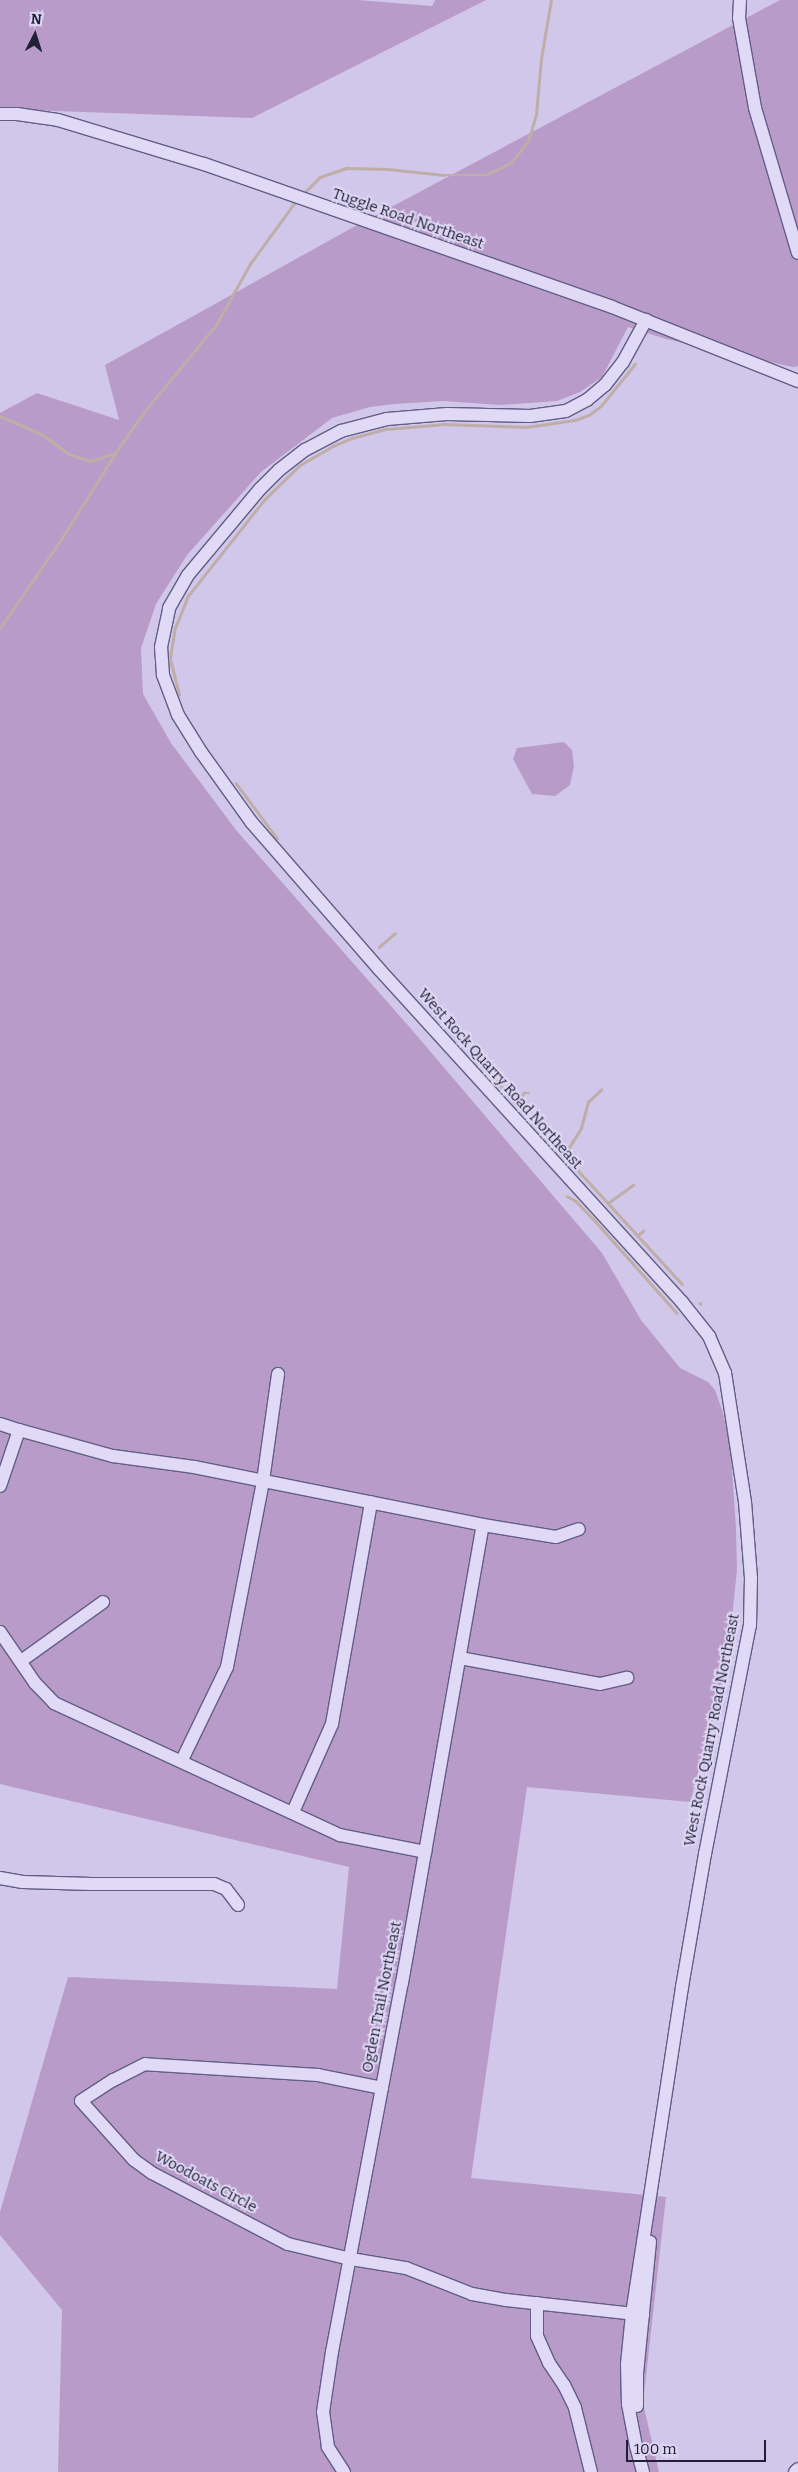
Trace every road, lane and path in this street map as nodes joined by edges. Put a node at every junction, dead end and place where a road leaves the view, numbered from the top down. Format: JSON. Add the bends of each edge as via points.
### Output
{"nodes":[{"id":1,"x":740,"y":0,"type":"edge"},
{"id":2,"x":0,"y":114,"type":"edge"},
{"id":3,"x":798,"y":253,"type":"edge"},
{"id":4,"x":646,"y":320,"type":"junction"},
{"id":5,"x":798,"y":381,"type":"edge"},
{"id":6,"x":278,"y":1374,"type":"dead end"},
{"id":7,"x":0,"y":1424,"type":"edge"},
{"id":8,"x":19,"y":1430,"type":"junction"},
{"id":9,"x":263,"y":1481,"type":"junction"},
{"id":10,"x":0,"y":1486,"type":"edge"},
{"id":11,"x":371,"y":1502,"type":"junction"},
{"id":12,"x":483,"y":1525,"type":"junction"},
{"id":13,"x":579,"y":1529,"type":"dead end"},
{"id":14,"x":103,"y":1602,"type":"dead end"},
{"id":15,"x":0,"y":1632,"type":"edge"},
{"id":16,"x":460,"y":1658,"type":"junction"},
{"id":17,"x":21,"y":1661,"type":"junction"},
{"id":18,"x":627,"y":1678,"type":"dead end"},
{"id":19,"x":182,"y":1760,"type":"junction"},
{"id":20,"x":293,"y":1812,"type":"junction"},
{"id":21,"x":425,"y":1852,"type":"junction"},
{"id":22,"x":0,"y":1878,"type":"edge"},
{"id":23,"x":238,"y":1905,"type":"dead end"},
{"id":24,"x":382,"y":2088,"type":"junction"},
{"id":25,"x":351,"y":2259,"type":"junction"},
{"id":26,"x":537,"y":2304,"type":"junction"},
{"id":27,"x":638,"y":2315,"type":"junction"},
{"id":28,"x":798,"y":2469,"type":"edge"},
{"id":29,"x":344,"y":2472,"type":"edge"},
{"id":30,"x":591,"y":2472,"type":"edge"},
{"id":31,"x":643,"y":2472,"type":"edge"},
{"id":32,"x":649,"y":2472,"type":"edge"},
{"id":33,"x":795,"y":2472,"type":"edge"}],
"edges":[{"from":1,"to":3,"type":"street","via":[[739,18],[755,108]]},
{"from":2,"to":4,"type":"street","name":"Tuggle Road Northeast","via":[[58,120],[204,164]]},
{"from":4,"to":5,"type":"street","name":"Tuggle Road Northeast"},
{"from":4,"to":27,"type":"street","name":"West Rock Quarry Road Northeast","via":[[623,362],[605,385],[566,411],[530,416],[447,414],[387,419],[341,431],[300,453],[260,489],[185,580],[166,616],[161,654],[166,685],[178,715],[257,830],[379,970],[682,1302],[709,1336],[724,1368],[745,1502],[752,1578],[750,1625],[690,1936],[664,2096],[643,2235]]},
{"from":6,"to":9,"type":"street"},
{"from":7,"to":8,"type":"street"},
{"from":8,"to":9,"type":"street","via":[[113,1456]]},
{"from":8,"to":10,"type":"street"},
{"from":9,"to":11,"type":"street"},
{"from":9,"to":19,"type":"street","via":[[227,1667]]},
{"from":11,"to":12,"type":"street"},
{"from":11,"to":20,"type":"street","via":[[332,1724]]},
{"from":12,"to":13,"type":"street","via":[[556,1536]]},
{"from":12,"to":16,"type":"street","name":"Ogden Trail Northeast"},
{"from":14,"to":17,"type":"street"},
{"from":15,"to":17,"type":"street"},
{"from":16,"to":18,"type":"street","via":[[600,1684]]},
{"from":16,"to":21,"type":"street","name":"Ogden Trail Northeast"},
{"from":17,"to":19,"type":"street","via":[[35,1683],[54,1703]]},
{"from":19,"to":20,"type":"street"},
{"from":20,"to":21,"type":"street","via":[[340,1835]]},
{"from":21,"to":24,"type":"street","name":"Ogden Trail Northeast"},
{"from":22,"to":23,"type":"street","via":[[22,1882],[92,1884],[214,1884],[226,1889]]},
{"from":24,"to":25,"type":"street","name":"Ogden Trail Northeast"},
{"from":24,"to":25,"type":"street","name":"Woodoats Circle","via":[[318,2075],[145,2064],[81,2101],[134,2160],[152,2173],[288,2244]]},
{"from":25,"to":26,"type":"street","name":"Woodoats Circle","via":[[406,2268],[472,2294]]},
{"from":25,"to":29,"type":"street","name":"Ogden Trail Northeast","via":[[323,2412],[328,2447]]},
{"from":26,"to":27,"type":"street","name":"Woodoats Circle"},
{"from":26,"to":30,"type":"street","via":[[537,2336],[575,2408]]},
{"from":27,"to":31,"type":"street","name":"West Rock Quarry Road Northeast","via":[[627,2364],[628,2404]]},
{"from":27,"to":32,"type":"street","name":"West Rock Quarry Road Northeast","via":[[636,2389]]},
{"from":28,"to":33,"type":"street"}]}
